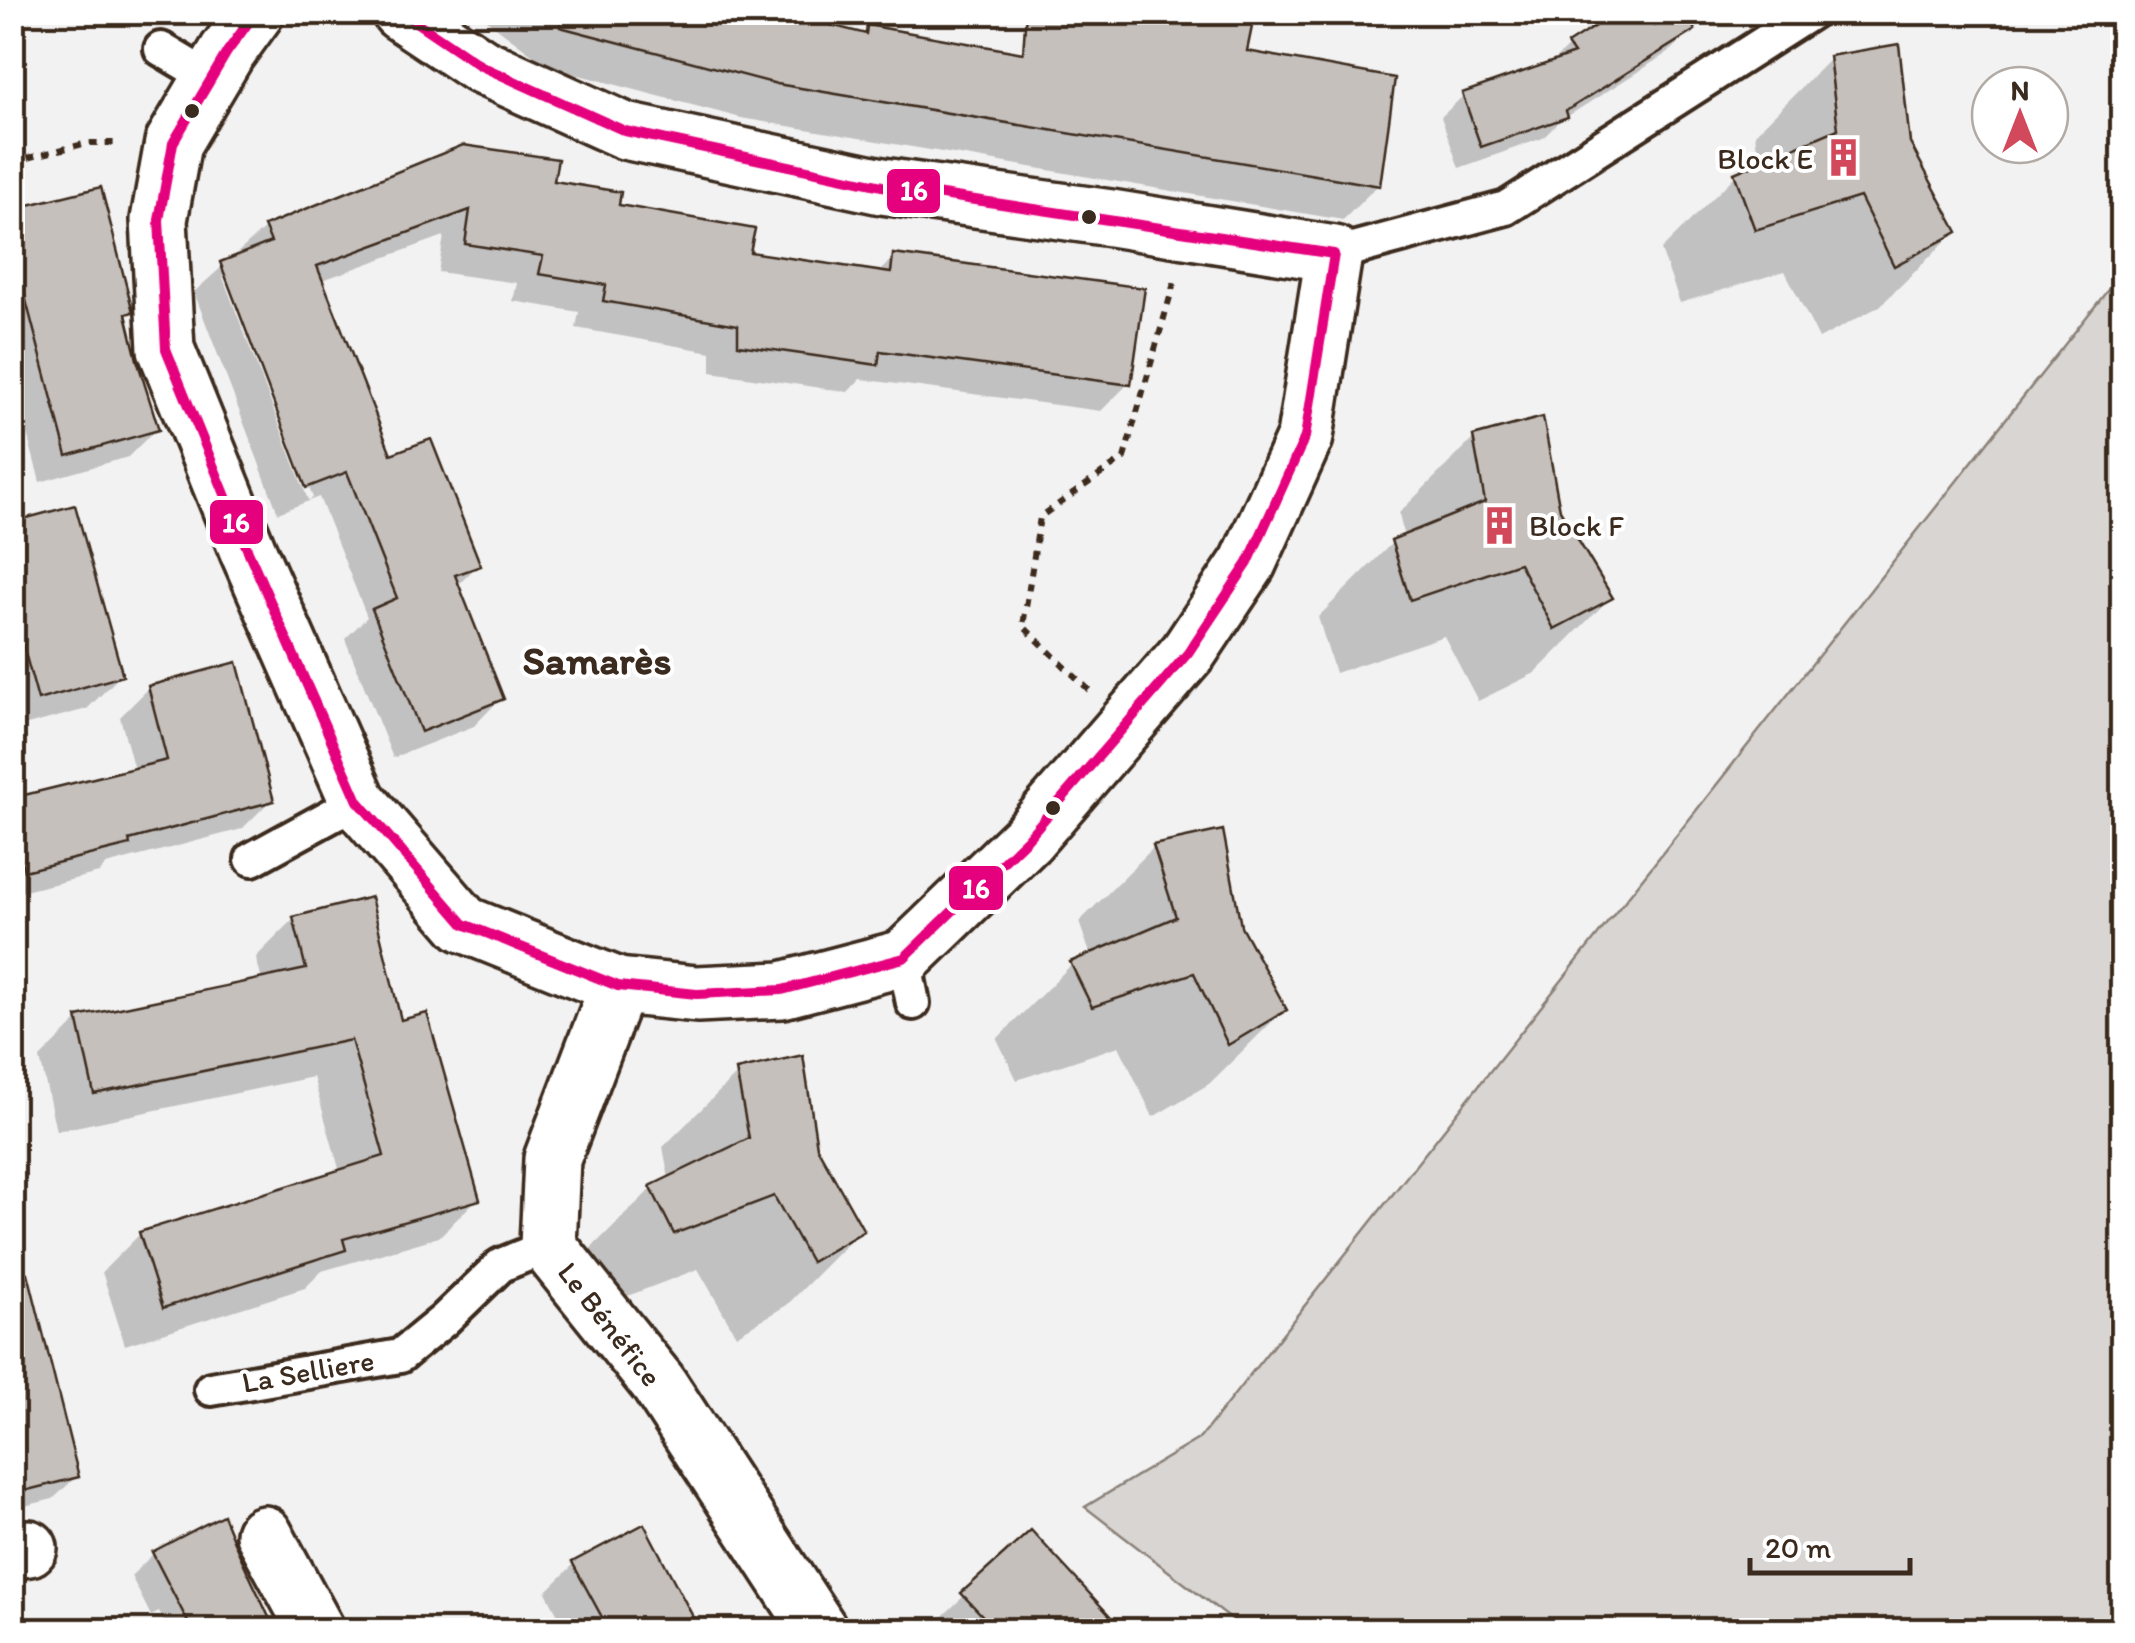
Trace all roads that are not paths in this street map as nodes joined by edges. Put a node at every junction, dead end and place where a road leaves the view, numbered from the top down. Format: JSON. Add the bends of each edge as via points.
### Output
{"nodes":[{"id":1,"x":256,"y":12,"type":"edge"},
{"id":2,"x":400,"y":12,"type":"edge"},
{"id":3,"x":1812,"y":12,"type":"edge"},
{"id":4,"x":160,"y":49,"type":"dead end"},
{"id":5,"x":211,"y":80,"type":"junction"},
{"id":6,"x":1334,"y":254,"type":"junction"},
{"id":7,"x":358,"y":801,"type":"junction"},
{"id":8,"x":252,"y":859,"type":"dead end"},
{"id":9,"x":618,"y":986,"type":"junction"},
{"id":10,"x":548,"y":1246,"type":"junction"},
{"id":11,"x":210,"y":1389,"type":"dead end"},
{"id":12,"x":264,"y":1534,"type":"dead end"},
{"id":13,"x":316,"y":1630,"type":"edge"},
{"id":14,"x":819,"y":1630,"type":"edge"}],
"edges":[{"from":1,"to":5,"type":"street"},
{"from":2,"to":6,"type":"street","via":[[481,66],[625,131],[882,186]]},
{"from":3,"to":6,"type":"lane","via":[[1506,208]]},
{"from":4,"to":5,"type":"lane"},
{"from":5,"to":7,"type":"street","via":[[173,143],[160,220],[166,349]]},
{"from":6,"to":9,"type":"street","via":[[1305,437],[1248,563],[1188,652],[909,980],[698,994]]},
{"from":7,"to":8,"type":"lane"},
{"from":7,"to":9,"type":"street","via":[[464,924]]},
{"from":9,"to":10,"type":"street","name":"Le Bénéfice","via":[[552,1159]]},
{"from":10,"to":11,"type":"lane","name":"La Selliere","via":[[501,1266],[400,1356]]},
{"from":10,"to":14,"type":"street","name":"Le Bénéfice","via":[[658,1384]]},
{"from":12,"to":13,"type":"street"}]}
